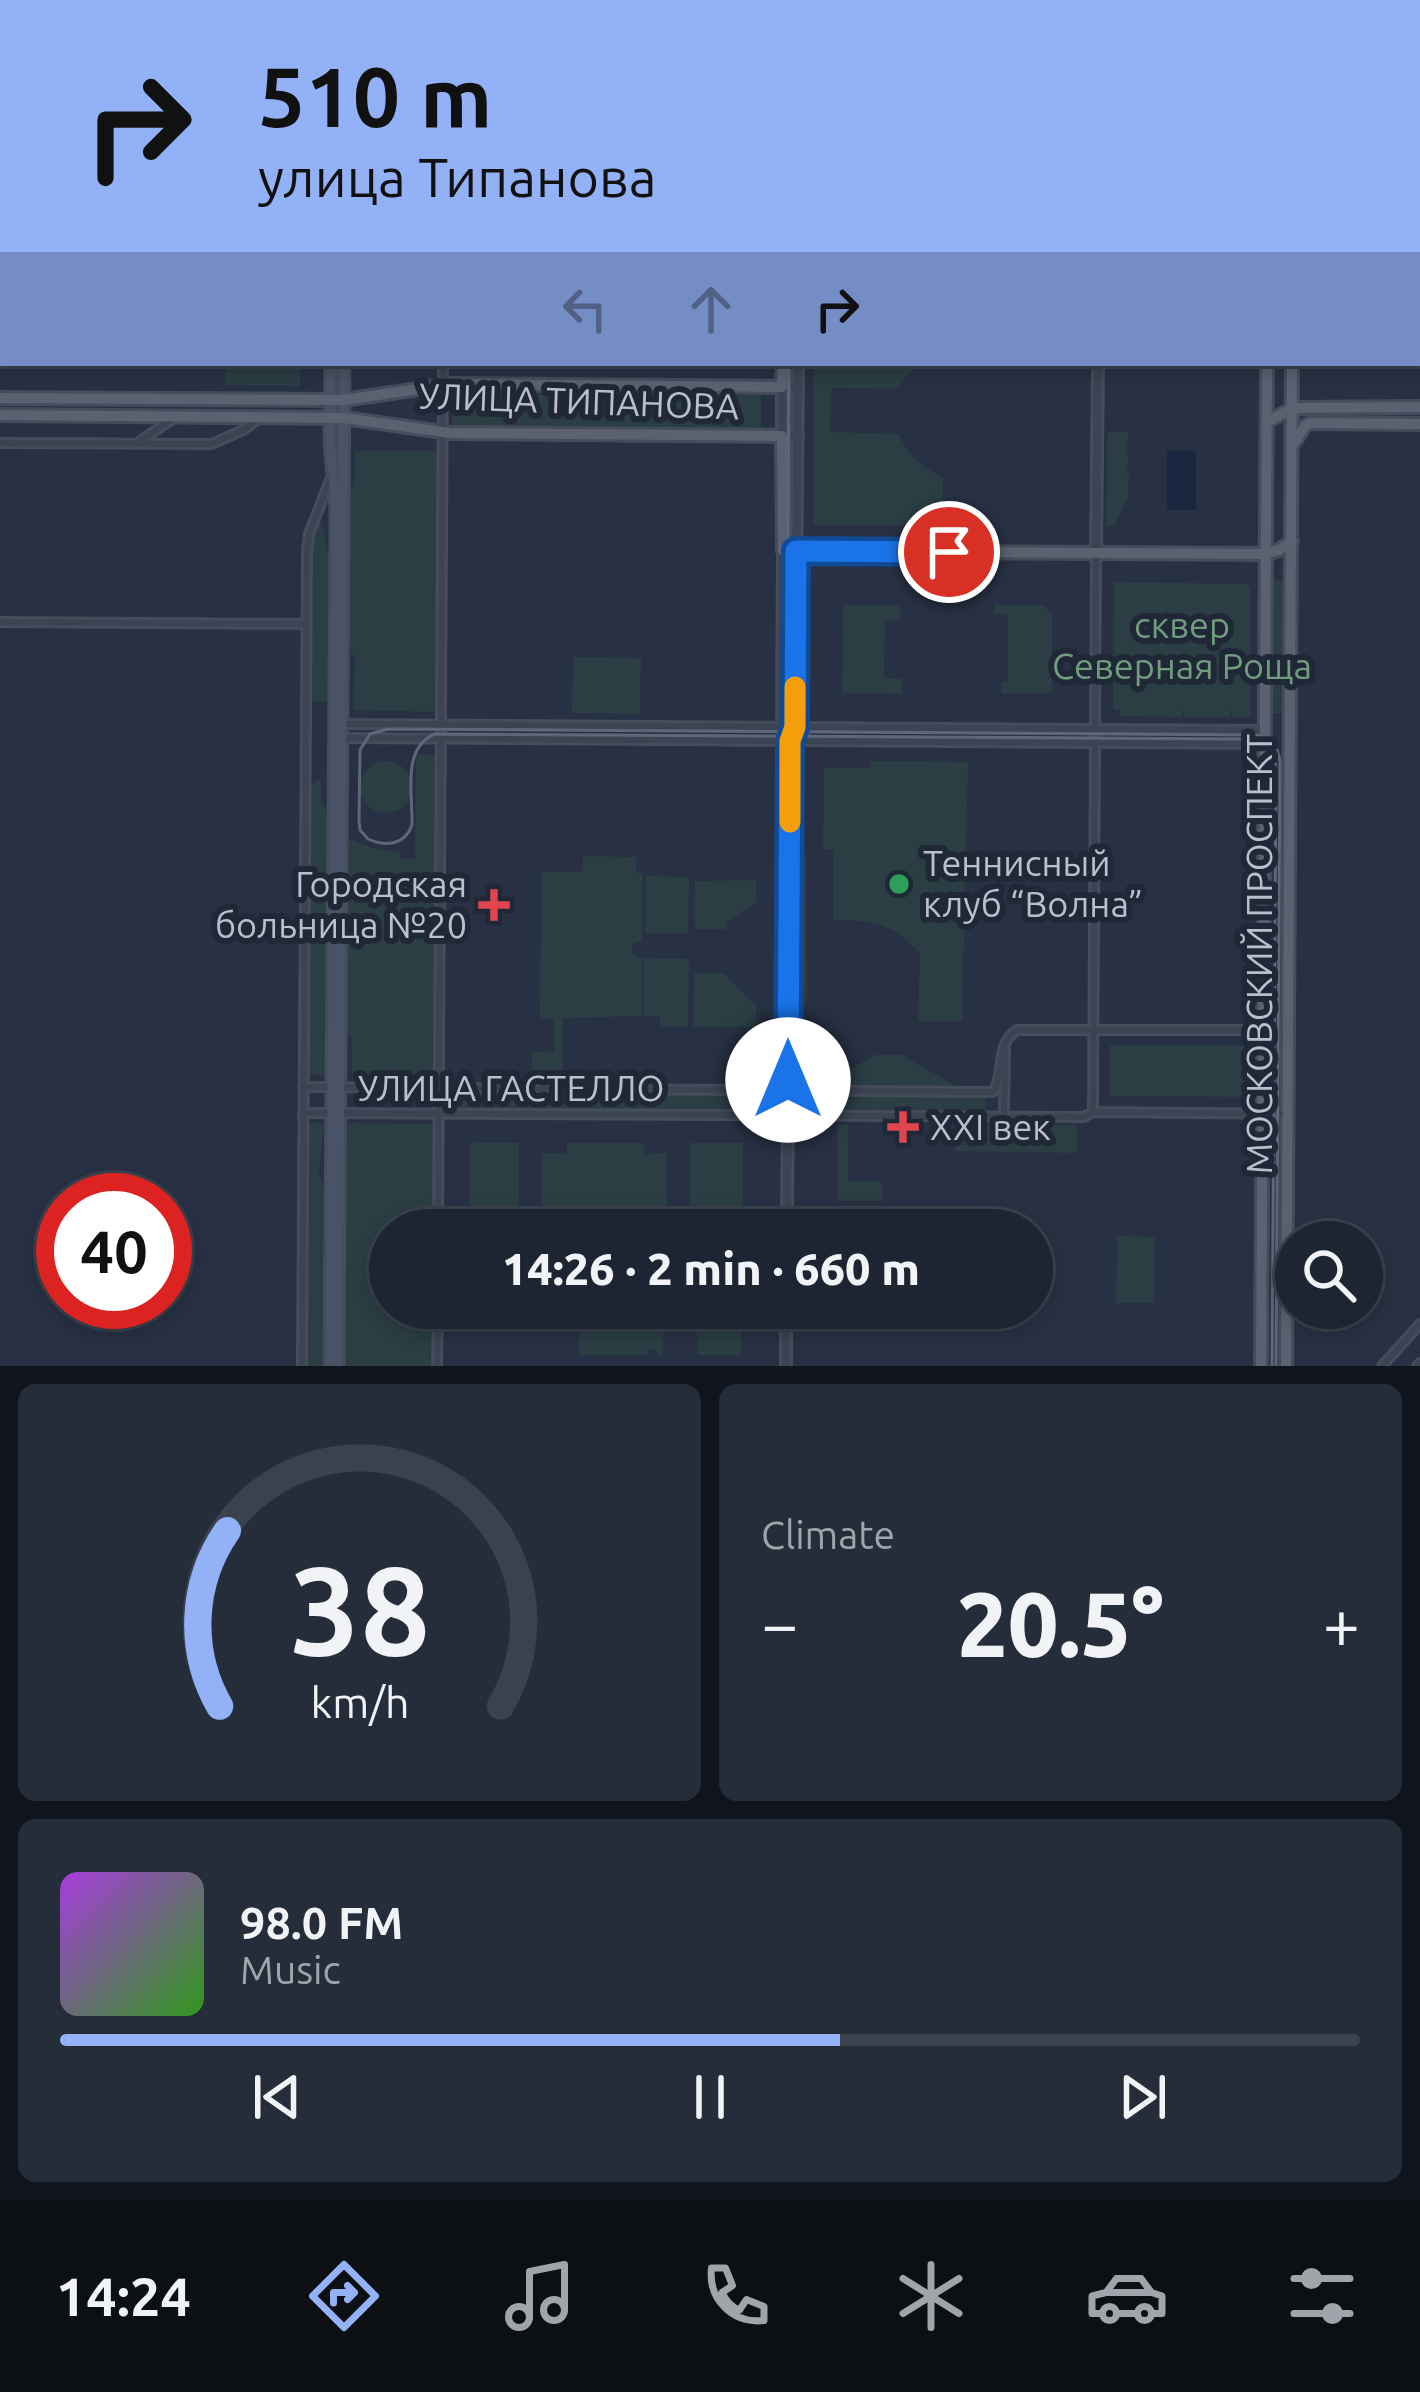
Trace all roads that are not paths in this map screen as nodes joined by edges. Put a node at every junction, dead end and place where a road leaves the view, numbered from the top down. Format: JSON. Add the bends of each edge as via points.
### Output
{"nodes":[{"id":1,"x":331,"y":366,"type":"edge"},
{"id":2,"x":343,"y":366,"type":"edge"},
{"id":3,"x":443,"y":366,"type":"edge"},
{"id":4,"x":783,"y":366,"type":"edge"},
{"id":5,"x":798,"y":366,"type":"edge"},
{"id":6,"x":1098,"y":366,"type":"edge"},
{"id":7,"x":1267,"y":366,"type":"edge"},
{"id":8,"x":1292,"y":366,"type":"edge"},
{"id":9,"x":443,"y":386,"type":"junction"},
{"id":10,"x":782,"y":387,"type":"junction"},
{"id":11,"x":798,"y":387,"type":"junction"},
{"id":12,"x":0,"y":398,"type":"edge"},
{"id":13,"x":337,"y":400,"type":"junction"},
{"id":14,"x":1420,"y":407,"type":"edge"},
{"id":15,"x":1292,"y":408,"type":"junction"},
{"id":16,"x":0,"y":415,"type":"edge"},
{"id":17,"x":176,"y":416,"type":"junction"},
{"id":18,"x":261,"y":417,"type":"junction"},
{"id":19,"x":337,"y":418,"type":"junction"},
{"id":20,"x":1267,"y":422,"type":"junction"},
{"id":21,"x":1420,"y":424,"type":"edge"},
{"id":22,"x":443,"y":432,"type":"junction"},
{"id":23,"x":782,"y":436,"type":"junction"},
{"id":24,"x":797,"y":436,"type":"junction"},
{"id":25,"x":0,"y":442,"type":"edge"},
{"id":26,"x":137,"y":443,"type":"junction"},
{"id":27,"x":1292,"y":446,"type":"junction"},
{"id":28,"x":332,"y":474,"type":"junction"},
{"id":29,"x":1292,"y":542,"type":"junction"},
{"id":30,"x":790,"y":551,"type":"junction"},
{"id":31,"x":1096,"y":553,"type":"junction"},
{"id":32,"x":1266,"y":554,"type":"junction"},
{"id":33,"x":0,"y":622,"type":"edge"},
{"id":34,"x":307,"y":624,"type":"junction"},
{"id":35,"x":338,"y":724,"type":"junction"},
{"id":36,"x":442,"y":724,"type":"junction"},
{"id":37,"x":782,"y":727,"type":"junction"},
{"id":38,"x":795,"y":727,"type":"junction"},
{"id":39,"x":1096,"y":729,"type":"junction"},
{"id":40,"x":1265,"y":737,"type":"junction"},
{"id":41,"x":338,"y":738,"type":"junction"},
{"id":42,"x":442,"y":738,"type":"junction"},
{"id":43,"x":790,"y":741,"type":"junction"},
{"id":44,"x":1095,"y":743,"type":"junction"},
{"id":45,"x":1094,"y":1030,"type":"junction"},
{"id":46,"x":1263,"y":1030,"type":"junction"},
{"id":47,"x":1004,"y":1045,"type":"junction"},
{"id":48,"x":303,"y":1087,"type":"junction"},
{"id":49,"x":336,"y":1087,"type":"junction"},
{"id":50,"x":440,"y":1088,"type":"junction"},
{"id":51,"x":788,"y":1090,"type":"junction"},
{"id":52,"x":1093,"y":1112,"type":"junction"},
{"id":53,"x":303,"y":1113,"type":"junction"},
{"id":54,"x":335,"y":1113,"type":"junction"},
{"id":55,"x":439,"y":1114,"type":"junction"},
{"id":56,"x":1262,"y":1114,"type":"junction"},
{"id":57,"x":1288,"y":1114,"type":"junction"},
{"id":58,"x":788,"y":1115,"type":"junction"},
{"id":59,"x":1004,"y":1117,"type":"junction"},
{"id":60,"x":438,"y":1209,"type":"edge"},
{"id":61,"x":787,"y":1209,"type":"edge"},
{"id":62,"x":1420,"y":1324,"type":"edge"},
{"id":63,"x":438,"y":1329,"type":"edge"},
{"id":64,"x":786,"y":1329,"type":"edge"},
{"id":65,"x":302,"y":1366,"type":"edge"},
{"id":66,"x":334,"y":1366,"type":"edge"},
{"id":67,"x":437,"y":1366,"type":"edge"},
{"id":68,"x":786,"y":1366,"type":"edge"},
{"id":69,"x":1261,"y":1366,"type":"edge"},
{"id":70,"x":1286,"y":1366,"type":"edge"},
{"id":71,"x":1382,"y":1366,"type":"edge"}],
"edges":[{"from":1,"to":13,"type":"main road"},
{"from":2,"to":13,"type":"main road"},
{"from":3,"to":9,"type":"street"},
{"from":4,"to":10,"type":"main road"},
{"from":5,"to":11,"type":"street"},
{"from":6,"to":31,"type":"street"},
{"from":7,"to":20,"type":"main road","name":"МОСКОВСКИЙ ПРОСПЕКТ"},
{"from":8,"to":15,"type":"main road","name":"МОСКОВСКИЙ ПРОСПЕКТ"},
{"from":9,"to":10,"type":"main road","name":"УЛИЦА ТИПАНОВА"},
{"from":9,"to":13,"type":"main road","name":"УЛИЦА ТИПАНОВА"},
{"from":9,"to":22,"type":"street"},
{"from":10,"to":11,"type":"street","name":"УЛИЦА ТИПАНОВА"},
{"from":10,"to":23,"type":"street"},
{"from":11,"to":24,"type":"street"},
{"from":12,"to":13,"type":"main road","name":"УЛИЦА ТИПАНОВА"},
{"from":13,"to":19,"type":"main road"},
{"from":14,"to":15,"type":"main road"},
{"from":15,"to":20,"type":"main road"},
{"from":15,"to":27,"type":"main road","name":"МОСКОВСКИЙ ПРОСПЕКТ"},
{"from":16,"to":17,"type":"main road","name":"УЛИЦА ТИПАНОВА"},
{"from":17,"to":18,"type":"main road","name":"УЛИЦА ТИПАНОВА"},
{"from":17,"to":26,"type":"street"},
{"from":18,"to":19,"type":"main road","name":"УЛИЦА ТИПАНОВА"},
{"from":18,"to":26,"type":"street","via":[[212,444]]},
{"from":19,"to":22,"type":"main road","name":"УЛИЦА ТИПАНОВА"},
{"from":19,"to":28,"type":"main road"},
{"from":19,"to":35,"type":"main road"},
{"from":20,"to":32,"type":"main road","name":"МОСКОВСКИЙ ПРОСПЕКТ"},
{"from":21,"to":27,"type":"main road","via":[[1310,423]]},
{"from":22,"to":23,"type":"main road","name":"УЛИЦА ТИПАНОВА"},
{"from":22,"to":36,"type":"street"},
{"from":23,"to":24,"type":"street","name":"УЛИЦА ТИПАНОВА"},
{"from":23,"to":30,"type":"main road"},
{"from":24,"to":30,"type":"street"},
{"from":25,"to":26,"type":"street"},
{"from":27,"to":29,"type":"main road","name":"МОСКОВСКИЙ ПРОСПЕКТ"},
{"from":28,"to":34,"type":"street","via":[[309,534]]},
{"from":28,"to":35,"type":"main road"},
{"from":29,"to":32,"type":"main road"},
{"from":29,"to":57,"type":"main road","name":"МОСКОВСКИЙ ПРОСПЕКТ"},
{"from":30,"to":31,"type":"main road"},
{"from":30,"to":37,"type":"street"},
{"from":30,"to":38,"type":"street"},
{"from":31,"to":32,"type":"main road"},
{"from":31,"to":39,"type":"street"},
{"from":32,"to":40,"type":"main road","name":"МОСКОВСКИЙ ПРОСПЕКТ"},
{"from":33,"to":34,"type":"street"},
{"from":34,"to":48,"type":"street"},
{"from":35,"to":36,"type":"street"},
{"from":35,"to":41,"type":"main road"},
{"from":36,"to":37,"type":"street"},
{"from":36,"to":42,"type":"street"},
{"from":37,"to":38,"type":"street"},
{"from":37,"to":43,"type":"street"},
{"from":38,"to":39,"type":"street"},
{"from":38,"to":43,"type":"street"},
{"from":39,"to":40,"type":"street"},
{"from":39,"to":44,"type":"street"},
{"from":40,"to":44,"type":"street"},
{"from":40,"to":46,"type":"main road","name":"МОСКОВСКИЙ ПРОСПЕКТ"},
{"from":41,"to":42,"type":"street"},
{"from":41,"to":49,"type":"main road"},
{"from":42,"to":43,"type":"street"},
{"from":42,"to":50,"type":"street"},
{"from":43,"to":44,"type":"street"},
{"from":43,"to":51,"type":"street"},
{"from":44,"to":45,"type":"street"},
{"from":45,"to":46,"type":"street"},
{"from":45,"to":47,"type":"street","via":[[1017,1030]]},
{"from":45,"to":52,"type":"street"},
{"from":46,"to":56,"type":"main road","name":"МОСКОВСКИЙ ПРОСПЕКТ"},
{"from":47,"to":51,"type":"street","name":"УЛИЦА ГАСТЕЛЛО","via":[[993,1091]]},
{"from":47,"to":59,"type":"street"},
{"from":48,"to":49,"type":"street","name":"УЛИЦА ГАСТЕЛЛО"},
{"from":48,"to":53,"type":"street"},
{"from":49,"to":50,"type":"street","name":"УЛИЦА ГАСТЕЛЛО"},
{"from":49,"to":54,"type":"main road"},
{"from":50,"to":51,"type":"street","name":"УЛИЦА ГАСТЕЛЛО"},
{"from":50,"to":55,"type":"street"},
{"from":51,"to":58,"type":"street"},
{"from":52,"to":56,"type":"street","name":"УЛИЦА ГАСТЕЛЛО"},
{"from":52,"to":59,"type":"street","name":"УЛИЦА ГАСТЕЛЛО"},
{"from":53,"to":54,"type":"street","name":"УЛИЦА ГАСТЕЛЛО"},
{"from":53,"to":65,"type":"street"},
{"from":54,"to":55,"type":"street","name":"УЛИЦА ГАСТЕЛЛО"},
{"from":54,"to":66,"type":"main road"},
{"from":55,"to":58,"type":"street","name":"УЛИЦА ГАСТЕЛЛО"},
{"from":55,"to":60,"type":"street"},
{"from":56,"to":57,"type":"street","name":"УЛИЦА ГАСТЕЛЛО"},
{"from":56,"to":69,"type":"main road","name":"МОСКОВСКИЙ ПРОСПЕКТ"},
{"from":57,"to":70,"type":"main road","name":"МОСКОВСКИЙ ПРОСПЕКТ"},
{"from":58,"to":59,"type":"street","name":"УЛИЦА ГАСТЕЛЛО"},
{"from":58,"to":61,"type":"street"},
{"from":62,"to":71,"type":"street"},
{"from":63,"to":67,"type":"street"},
{"from":64,"to":68,"type":"street"}]}
